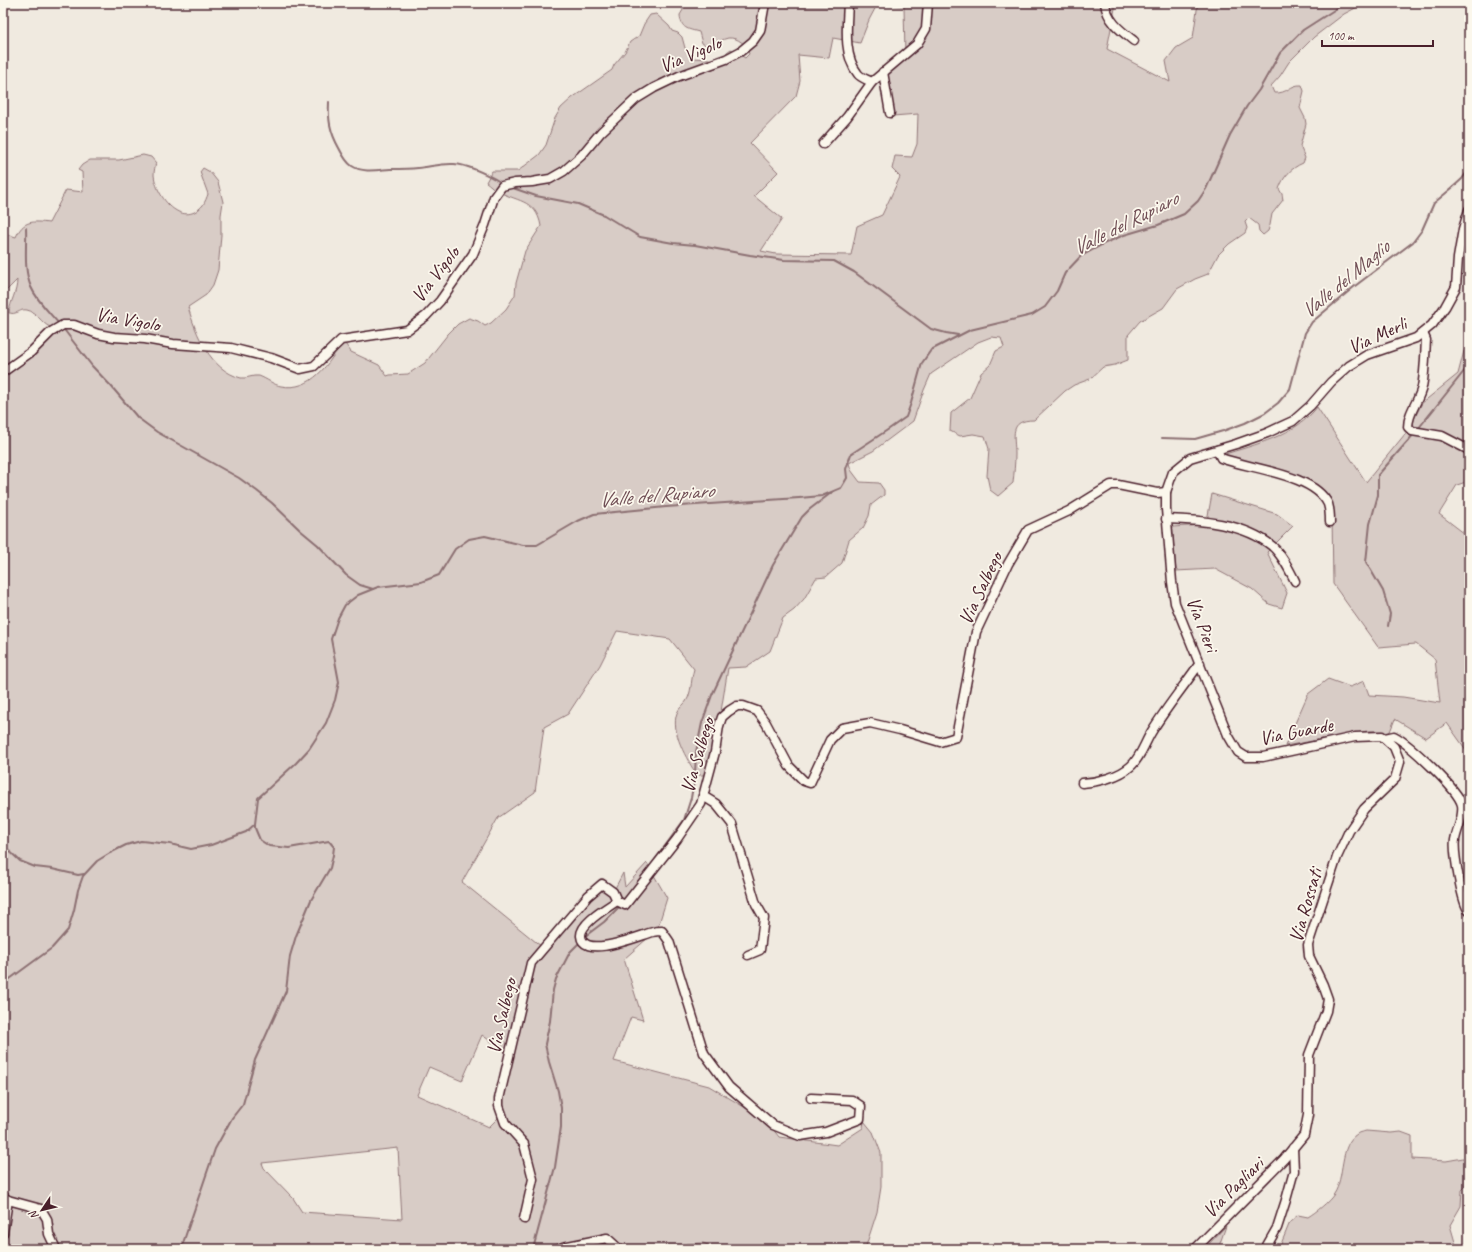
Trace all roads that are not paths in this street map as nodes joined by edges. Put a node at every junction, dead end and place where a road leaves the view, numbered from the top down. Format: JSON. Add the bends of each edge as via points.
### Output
{"nodes":[{"id":1,"x":765,"y":3,"type":"edge"},
{"id":2,"x":848,"y":3,"type":"edge"},
{"id":3,"x":928,"y":3,"type":"edge"},
{"id":4,"x":1105,"y":3,"type":"edge"},
{"id":5,"x":1134,"y":41,"type":"dead end"},
{"id":6,"x":883,"y":72,"type":"junction"},
{"id":7,"x":872,"y":82,"type":"junction"},
{"id":8,"x":890,"y":114,"type":"dead end"},
{"id":9,"x":822,"y":144,"type":"dead end"},
{"id":10,"x":1469,"y":210,"type":"edge"},
{"id":11,"x":1423,"y":333,"type":"junction"},
{"id":12,"x":3,"y":372,"type":"edge"},
{"id":13,"x":1236,"y":444,"type":"joint"},
{"id":14,"x":1217,"y":450,"type":"junction"},
{"id":15,"x":1469,"y":450,"type":"edge"},
{"id":16,"x":1166,"y":492,"type":"junction"},
{"id":17,"x":1166,"y":519,"type":"junction"},
{"id":18,"x":1330,"y":522,"type":"dead end"},
{"id":19,"x":1296,"y":581,"type":"dead end"},
{"id":20,"x":1200,"y":663,"type":"junction"},
{"id":21,"x":1228,"y":735,"type":"joint"},
{"id":22,"x":1384,"y":737,"type":"junction"},
{"id":23,"x":1082,"y":783,"type":"dead end"},
{"id":24,"x":703,"y":796,"type":"junction"},
{"id":25,"x":1466,"y":810,"type":"edge"},
{"id":26,"x":617,"y":901,"type":"junction"},
{"id":27,"x":1469,"y":911,"type":"edge"},
{"id":28,"x":748,"y":955,"type":"dead end"},
{"id":29,"x":811,"y":1098,"type":"dead end"},
{"id":30,"x":1293,"y":1148,"type":"junction"},
{"id":31,"x":6,"y":1198,"type":"edge"},
{"id":32,"x":524,"y":1219,"type":"dead end"},
{"id":33,"x":3,"y":1233,"type":"edge"},
{"id":34,"x":56,"y":1249,"type":"edge"},
{"id":35,"x":559,"y":1249,"type":"edge"},
{"id":36,"x":619,"y":1249,"type":"edge"},
{"id":37,"x":1196,"y":1249,"type":"edge"},
{"id":38,"x":1265,"y":1249,"type":"edge"}],
"edges":[{"from":1,"to":12,"type":"street","name":"Via Vigolo","via":[[760,31],[741,51],[679,76],[636,100],[601,132],[581,156],[550,179],[502,186],[494,197],[473,254],[440,301],[426,316],[407,330],[341,340],[314,366],[300,369],[271,358],[231,348],[114,337],[74,325],[63,325]]},
{"from":2,"to":7,"type":"street","via":[[846,31],[849,57],[858,75]]},
{"from":3,"to":6,"type":"street","via":[[926,29],[917,44]]},
{"from":4,"to":5,"type":"street","via":[[1109,18]]},
{"from":6,"to":7,"type":"street"},
{"from":6,"to":8,"type":"street"},
{"from":7,"to":9,"type":"street","via":[[847,117]]},
{"from":10,"to":11,"type":"street","name":"Via Merli","via":[[1458,258],[1456,287],[1445,307]]},
{"from":11,"to":13,"type":"street","name":"Via Merli","via":[[1349,366],[1293,421]]},
{"from":11,"to":15,"type":"street","via":[[1426,340],[1422,388],[1408,427],[1415,432],[1442,436]]},
{"from":13,"to":14,"type":"street","name":"Via Pieri"},
{"from":14,"to":16,"type":"street","name":"Via Pieri","via":[[1190,458],[1173,472]]},
{"from":14,"to":18,"type":"street","via":[[1221,458],[1284,475],[1314,489],[1327,503]]},
{"from":16,"to":17,"type":"street","name":"Via Pieri"},
{"from":16,"to":24,"type":"street","name":"Via Salbego","via":[[1157,493],[1111,485],[1069,512],[1028,530],[1008,564],[976,632],[956,737],[940,742],[870,723],[842,728],[830,740],[810,783],[804,781],[789,766],[758,711],[737,706],[722,717]]},
{"from":17,"to":19,"type":"street","via":[[1218,524],[1260,538],[1280,555]]},
{"from":17,"to":20,"type":"street","name":"Via Pieri","via":[[1175,603]]},
{"from":20,"to":21,"type":"street","name":"Via Pieri"},
{"from":20,"to":23,"type":"street","via":[[1131,765],[1113,776]]},
{"from":21,"to":22,"type":"street","name":"Via Guarde","via":[[1238,752],[1246,757],[1263,757],[1355,737]]},
{"from":22,"to":25,"type":"street","name":"Via Guarde","via":[[1394,736],[1410,747],[1453,789]]},
{"from":22,"to":30,"type":"street","name":"Via Rossati","via":[[1394,747],[1400,762],[1395,779],[1364,809],[1348,831],[1308,945],[1309,956],[1328,999],[1326,1012],[1310,1055],[1308,1115],[1304,1135]]},
{"from":24,"to":26,"type":"street","name":"Via Salbego","via":[[701,804],[677,839],[625,905]]},
{"from":24,"to":28,"type":"street","via":[[716,804],[732,824],[756,904],[764,918],[760,950]]},
{"from":25,"to":27,"type":"street","via":[[1454,841],[1463,897]]},
{"from":26,"to":29,"type":"street","via":[[595,916],[582,930],[583,941],[595,948],[662,931],[669,941],[704,1053],[728,1087],[773,1125],[800,1136],[826,1132],[860,1119],[862,1106],[852,1100]]},
{"from":26,"to":32,"type":"street","name":"Via Salbego","via":[[613,892],[602,884],[588,896],[531,963],[499,1099],[505,1123],[524,1144],[533,1179]]},
{"from":30,"to":37,"type":"street","name":"Via Pagliari"},
{"from":30,"to":38,"type":"street","via":[[1294,1171],[1286,1200],[1277,1228]]},
{"from":31,"to":33,"type":"street"},
{"from":31,"to":34,"type":"street","via":[[41,1209],[48,1219],[48,1234]]},
{"from":35,"to":36,"type":"street","via":[[607,1238]]}]}
